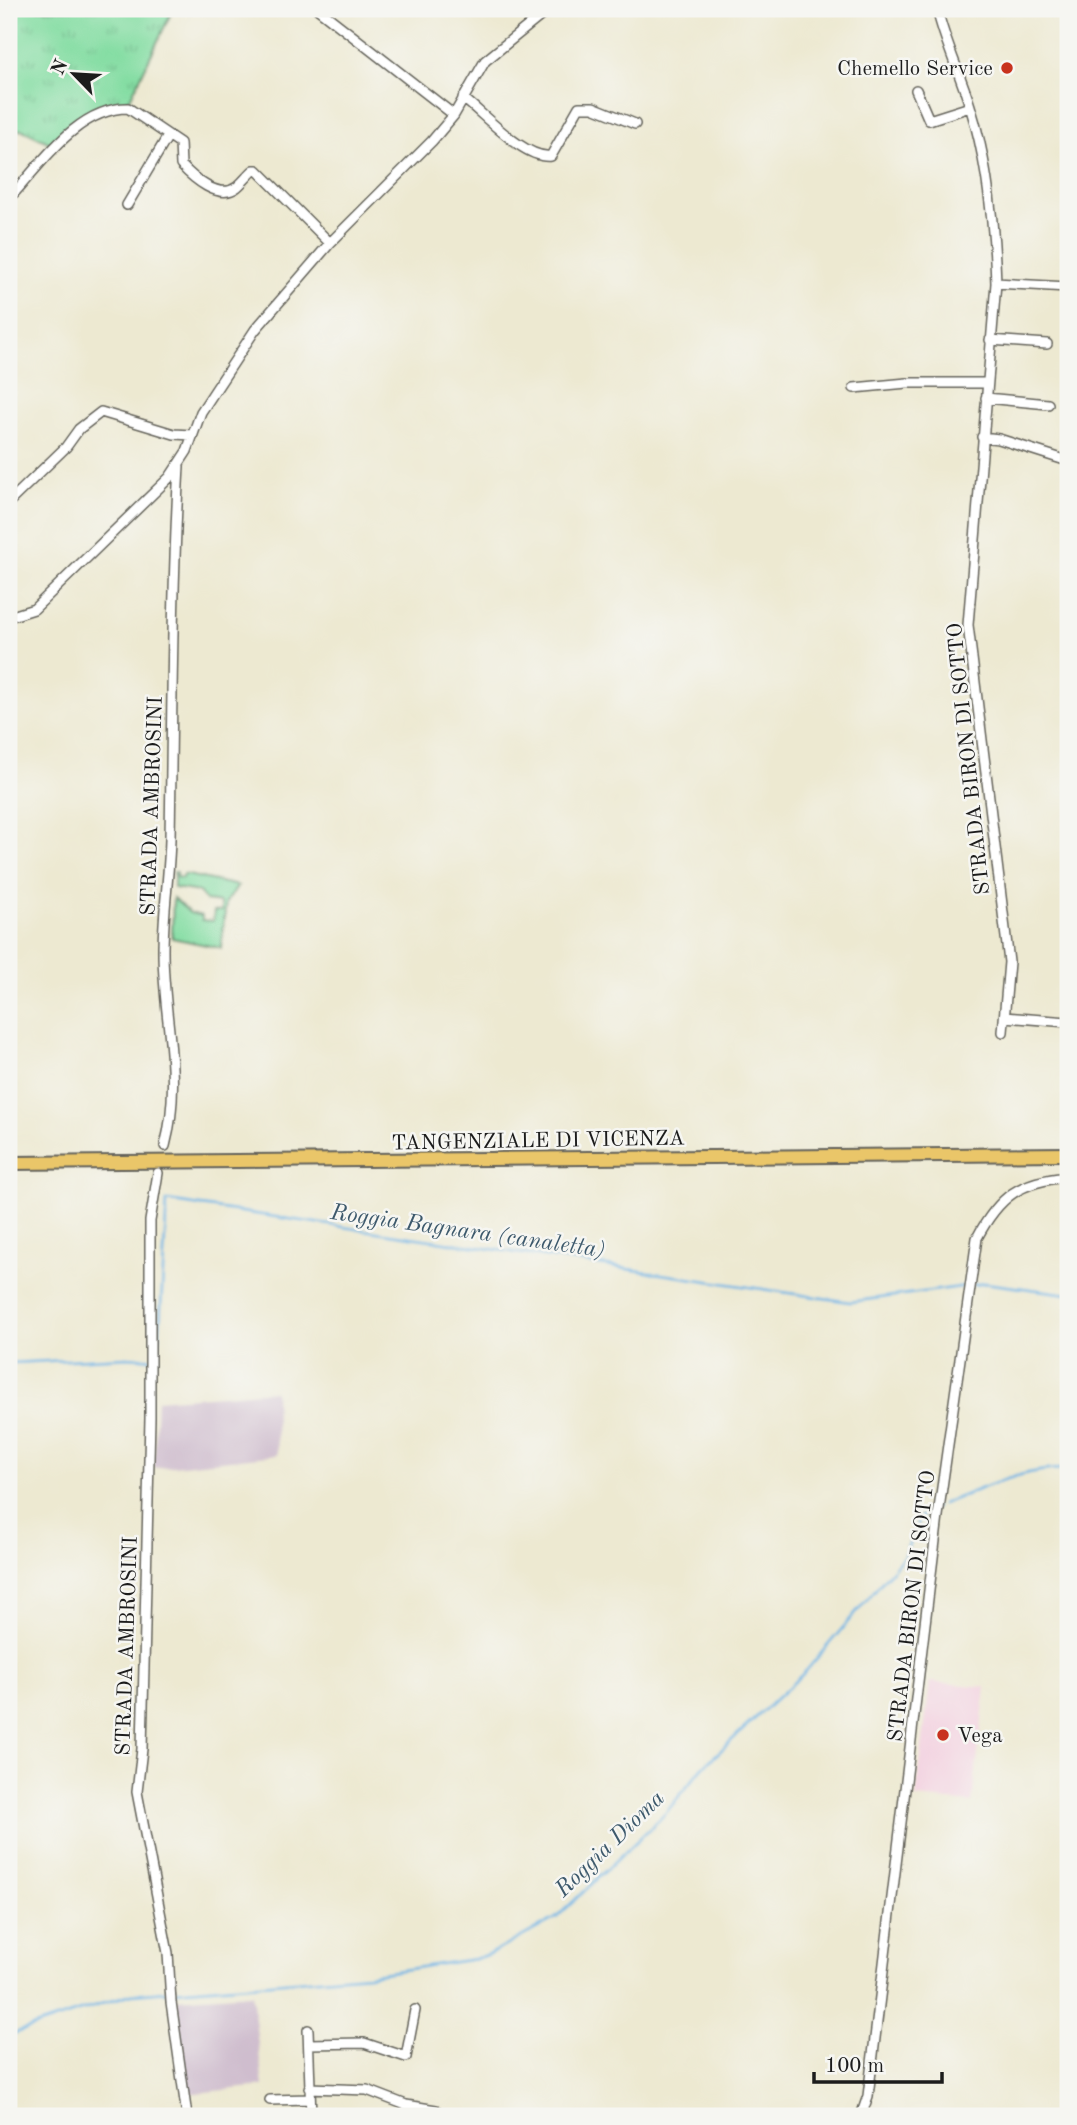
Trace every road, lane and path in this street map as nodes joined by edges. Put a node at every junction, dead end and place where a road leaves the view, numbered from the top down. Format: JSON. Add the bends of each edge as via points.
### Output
{"nodes":[{"id":1,"x":318,"y":9,"type":"edge"},
{"id":2,"x":549,"y":9,"type":"edge"},
{"id":3,"x":937,"y":9,"type":"edge"},
{"id":4,"x":916,"y":90,"type":"dead end"},
{"id":5,"x":463,"y":98,"type":"junction"},
{"id":6,"x":970,"y":107,"type":"junction"},
{"id":7,"x":454,"y":115,"type":"junction"},
{"id":8,"x":635,"y":124,"type":"dead end"},
{"id":9,"x":168,"y":136,"type":"junction"},
{"id":10,"x":14,"y":192,"type":"dead end"},
{"id":11,"x":127,"y":205,"type":"dead end"},
{"id":12,"x":330,"y":243,"type":"junction"},
{"id":13,"x":996,"y":283,"type":"junction"},
{"id":14,"x":1068,"y":288,"type":"edge"},
{"id":15,"x":990,"y":340,"type":"junction"},
{"id":16,"x":1047,"y":344,"type":"dead end"},
{"id":17,"x":987,"y":383,"type":"junction"},
{"id":18,"x":854,"y":388,"type":"dead end"},
{"id":19,"x":986,"y":398,"type":"junction"},
{"id":20,"x":1048,"y":404,"type":"dead end"},
{"id":21,"x":192,"y":435,"type":"junction"},
{"id":22,"x":982,"y":436,"type":"junction"},
{"id":23,"x":1068,"y":461,"type":"edge"},
{"id":24,"x":180,"y":465,"type":"junction"},
{"id":25,"x":9,"y":502,"type":"edge"},
{"id":26,"x":9,"y":617,"type":"edge"},
{"id":27,"x":1005,"y":1017,"type":"junction"},
{"id":28,"x":1068,"y":1021,"type":"edge"},
{"id":29,"x":1003,"y":1032,"type":"dead end"},
{"id":30,"x":165,"y":1146,"type":"dead end"},
{"id":31,"x":1068,"y":1154,"type":"edge"},
{"id":32,"x":9,"y":1163,"type":"edge"},
{"id":33,"x":158,"y":1173,"type":"dead end"},
{"id":34,"x":1068,"y":1177,"type":"edge"},
{"id":35,"x":415,"y":2010,"type":"dead end"},
{"id":36,"x":308,"y":2030,"type":"dead end"},
{"id":37,"x":309,"y":2044,"type":"junction"},
{"id":38,"x":309,"y":2088,"type":"junction"},
{"id":39,"x":868,"y":2096,"type":"junction"},
{"id":40,"x":309,"y":2099,"type":"junction"},
{"id":41,"x":270,"y":2100,"type":"dead end"},
{"id":42,"x":436,"y":2110,"type":"dead end"},
{"id":43,"x":187,"y":2116,"type":"edge"},
{"id":44,"x":311,"y":2116,"type":"edge"},
{"id":45,"x":861,"y":2116,"type":"edge"},
{"id":46,"x":871,"y":2116,"type":"edge"}],
"edges":[{"from":1,"to":7,"type":"street"},
{"from":2,"to":5,"type":"street","via":[[485,61]]},
{"from":3,"to":6,"type":"street","name":"STRADA BIRON DI SOTTO"},
{"from":4,"to":6,"type":"street","via":[[929,120]]},
{"from":5,"to":7,"type":"street"},
{"from":5,"to":8,"type":"street","via":[[520,145],[542,157],[551,156],[560,144],[579,107],[593,107]]},
{"from":6,"to":13,"type":"street","name":"STRADA BIRON DI SOTTO","via":[[988,186]]},
{"from":7,"to":12,"type":"street"},
{"from":9,"to":10,"type":"street","via":[[128,108],[112,111],[66,135]]},
{"from":9,"to":11,"type":"street"},
{"from":9,"to":12,"type":"street","via":[[180,144],[181,165],[211,188],[236,188],[254,170],[262,172]]},
{"from":12,"to":21,"type":"street","via":[[249,338],[216,384]]},
{"from":13,"to":14,"type":"street"},
{"from":13,"to":15,"type":"street","name":"STRADA BIRON DI SOTTO"},
{"from":15,"to":16,"type":"street"},
{"from":15,"to":17,"type":"street","name":"STRADA BIRON DI SOTTO"},
{"from":17,"to":18,"type":"street"},
{"from":17,"to":19,"type":"street","name":"STRADA BIRON DI SOTTO"},
{"from":19,"to":20,"type":"street"},
{"from":19,"to":22,"type":"street","name":"STRADA BIRON DI SOTTO"},
{"from":21,"to":24,"type":"street"},
{"from":21,"to":25,"type":"street","via":[[100,412]]},
{"from":22,"to":23,"type":"street"},
{"from":22,"to":27,"type":"street","name":"STRADA BIRON DI SOTTO","via":[[968,625],[1009,961]]},
{"from":24,"to":26,"type":"street","via":[[34,609]]},
{"from":24,"to":30,"type":"street","name":"STRADA AMBROSINI","via":[[163,947],[163,992],[175,1096]]},
{"from":27,"to":28,"type":"street"},
{"from":27,"to":29,"type":"street","name":"STRADA BIRON DI SOTTO"},
{"from":31,"to":32,"type":"highway","name":"TANGENZIALE DI VICENZA"},
{"from":33,"to":43,"type":"street","name":"STRADA AMBROSINI","via":[[150,1221],[150,1418],[142,1749],[137,1792],[168,1953]]},
{"from":34,"to":39,"type":"street","name":"STRADA BIRON DI SOTTO","via":[[1021,1187],[999,1202],[977,1238],[938,1516]]},
{"from":35,"to":37,"type":"street","via":[[406,2057],[364,2043]]},
{"from":36,"to":37,"type":"street"},
{"from":37,"to":38,"type":"street"},
{"from":38,"to":40,"type":"street"},
{"from":38,"to":42,"type":"street","via":[[368,2090],[406,2105]]},
{"from":39,"to":45,"type":"street","name":"STRADA BIRON DI SOTTO"},
{"from":39,"to":46,"type":"street","name":"STRADA BIRON DI SOTTO"},
{"from":40,"to":41,"type":"street"},
{"from":40,"to":44,"type":"street"}]}
